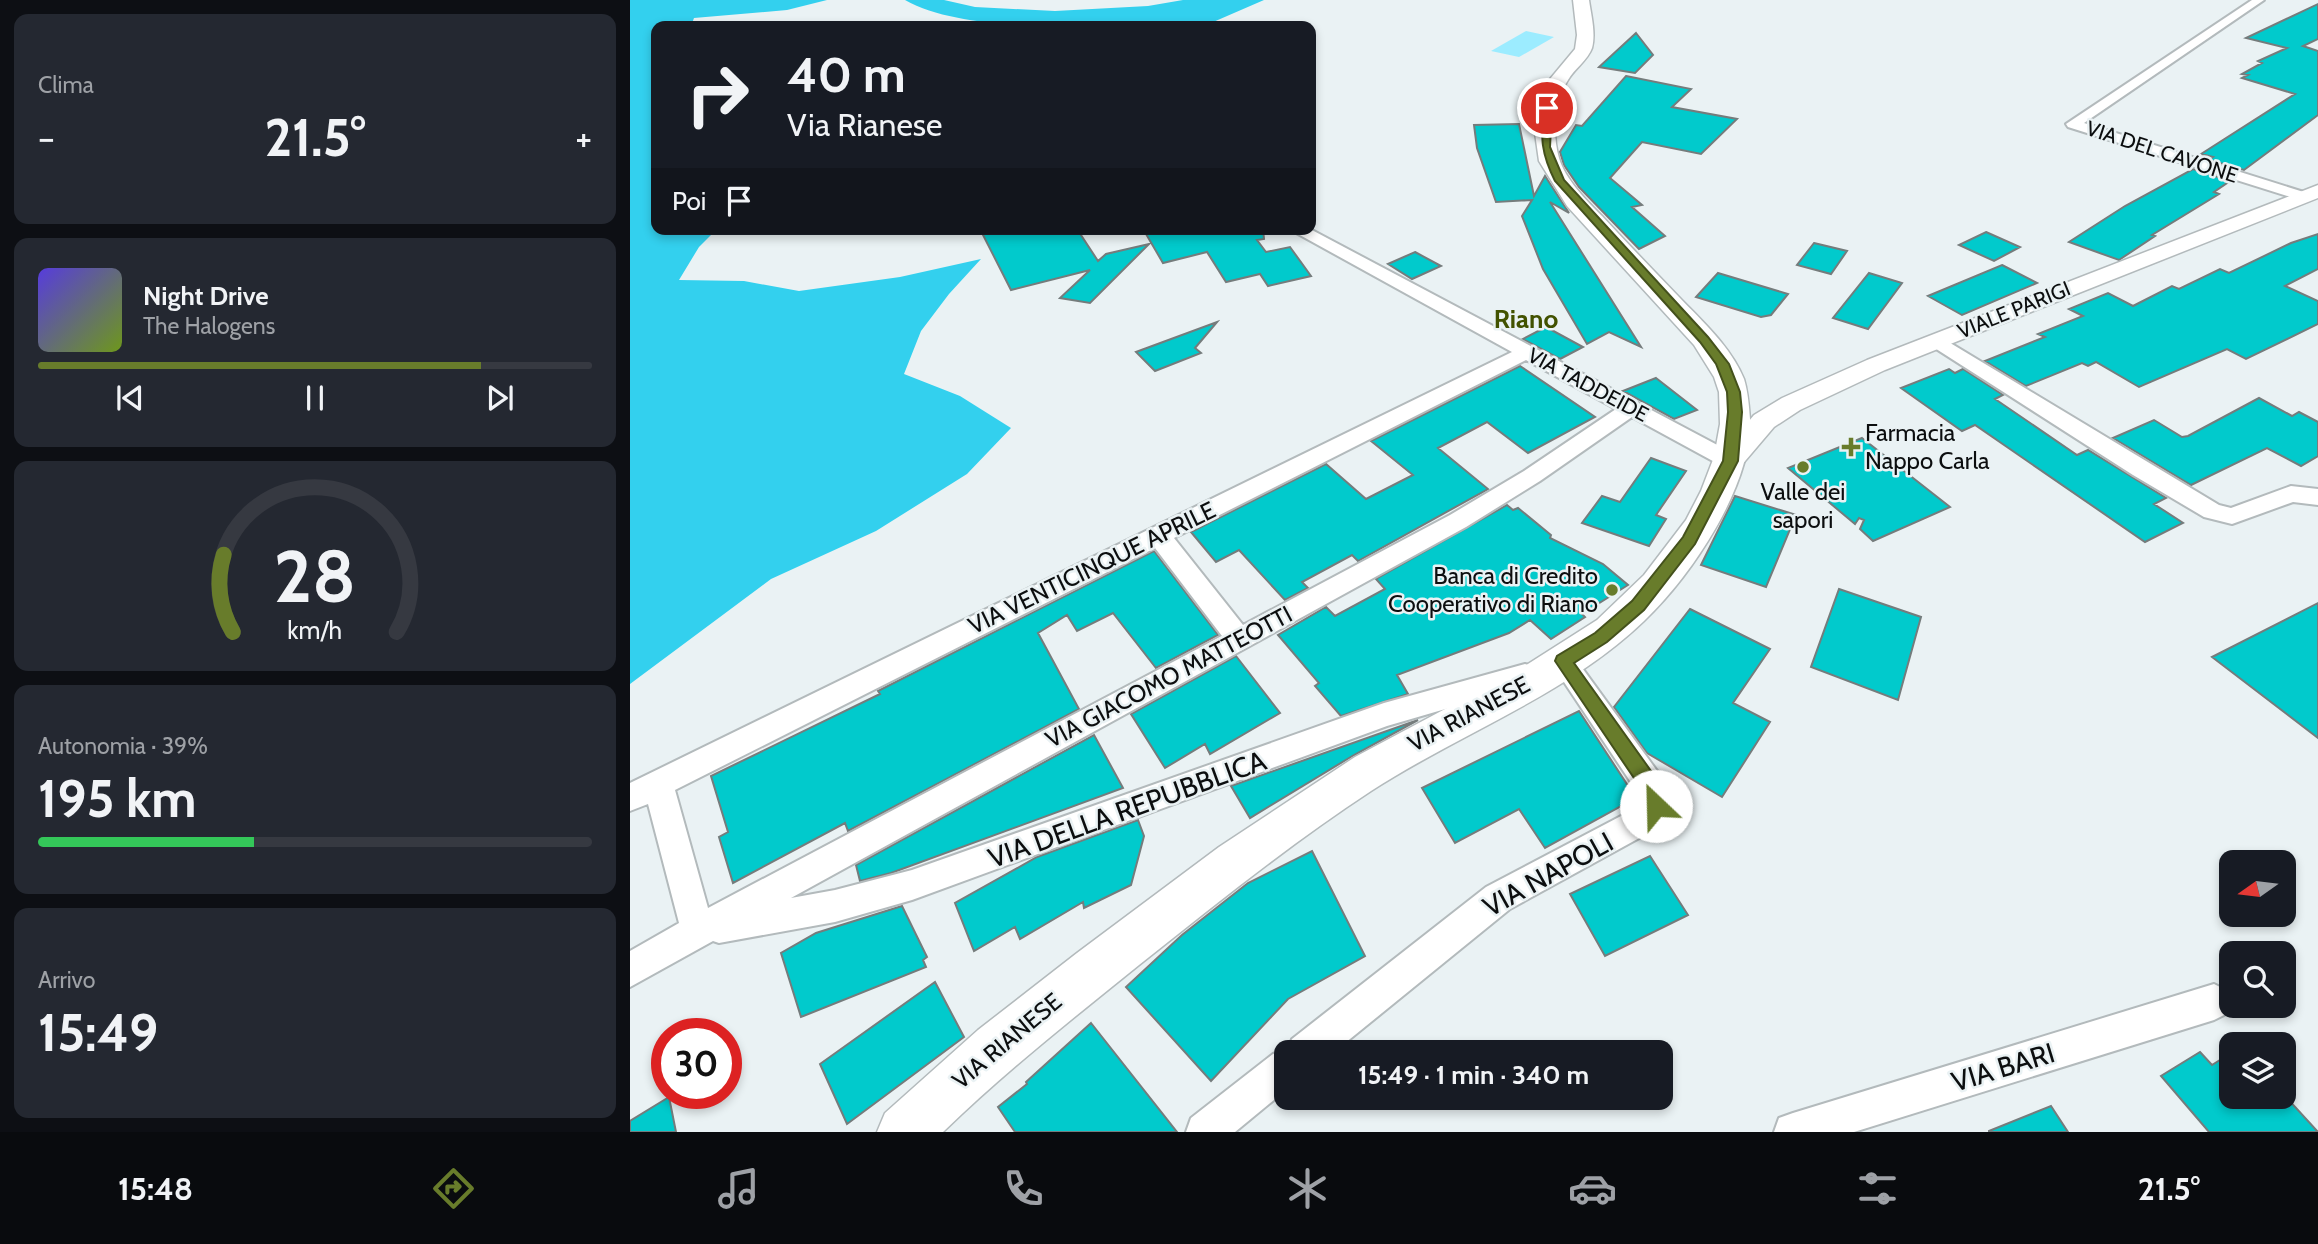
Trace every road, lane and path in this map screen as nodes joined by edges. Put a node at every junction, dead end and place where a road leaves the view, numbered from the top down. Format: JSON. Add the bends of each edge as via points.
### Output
{"nodes":[{"id":1,"x":1581,"y":0,"type":"edge"},
{"id":2,"x":2259,"y":0,"type":"edge"},
{"id":3,"x":2311,"y":194,"type":"edge"},
{"id":4,"x":1308,"y":235,"type":"edge"},
{"id":5,"x":1937,"y":341,"type":"junction"},
{"id":6,"x":1527,"y":352,"type":"junction"},
{"id":7,"x":1631,"y":408,"type":"junction"},
{"id":8,"x":1730,"y":461,"type":"junction"},
{"id":9,"x":2318,"y":497,"type":"edge"},
{"id":10,"x":1158,"y":535,"type":"junction"},
{"id":11,"x":1238,"y":639,"type":"junction"},
{"id":12,"x":1557,"y":665,"type":"junction"},
{"id":13,"x":658,"y":784,"type":"junction"},
{"id":14,"x":630,"y":798,"type":"edge"},
{"id":15,"x":698,"y":931,"type":"junction"},
{"id":16,"x":630,"y":970,"type":"edge"},
{"id":17,"x":2214,"y":1002,"type":"dead end"},
{"id":18,"x":1319,"y":1040,"type":"edge"},
{"id":19,"x":1274,"y":1076,"type":"edge"},
{"id":20,"x":904,"y":1132,"type":"edge"},
{"id":21,"x":1205,"y":1132,"type":"edge"},
{"id":22,"x":1793,"y":1132,"type":"edge"}],
"edges":[{"from":1,"to":8,"type":"main road","name":"VIA RIANESE","via":[[1583,50],[1559,79],[1549,101],[1545,143],[1549,160],[1575,201],[1684,316],[1722,364],[1735,406]]},
{"from":2,"to":3,"type":"street","name":"VIA DEL CAVONE","via":[[2073,124]]},
{"from":3,"to":5,"type":"street","name":"VIALE PARIGI"},
{"from":4,"to":6,"type":"street","name":"VIA TADDEIDE"},
{"from":5,"to":8,"type":"street","name":"VIALE PARIGI","via":[[1783,408],[1764,421]]},
{"from":5,"to":9,"type":"street","via":[[2212,511],[2232,516],[2291,494]]},
{"from":6,"to":7,"type":"street","name":"VIA TADDEIDE"},
{"from":6,"to":10,"type":"street","name":"VIA VENTICINQUE APRILE"},
{"from":7,"to":8,"type":"street","name":"VIA TADDEIDE"},
{"from":7,"to":11,"type":"street","name":"VIA GIACOMO MATTEOTTI","via":[[1468,515]]},
{"from":8,"to":12,"type":"main road","name":"VIA RIANESE","via":[[1707,510],[1665,575],[1620,622]]},
{"from":10,"to":11,"type":"street"},
{"from":10,"to":13,"type":"street","name":"VIA VENTICINQUE APRILE"},
{"from":11,"to":15,"type":"street","name":"VIA GIACOMO MATTEOTTI"},
{"from":12,"to":15,"type":"street","name":"VIA DELLA REPUBBLICA","via":[[1384,715],[912,885],[835,906]]},
{"from":12,"to":18,"type":"street","name":"VIA NAPOLI","via":[[1649,784],[1656,806],[1652,814],[1497,898]]},
{"from":12,"to":20,"type":"main road","name":"VIA RIANESE","via":[[1399,752],[1280,830],[1040,1013]]},
{"from":13,"to":14,"type":"street","name":"VIA VENTICINQUE APRILE"},
{"from":13,"to":15,"type":"street"},
{"from":15,"to":16,"type":"street","name":"VIA GIACOMO MATTEOTTI"},
{"from":17,"to":22,"type":"street","name":"VIA BARI"},
{"from":19,"to":21,"type":"street"}]}
